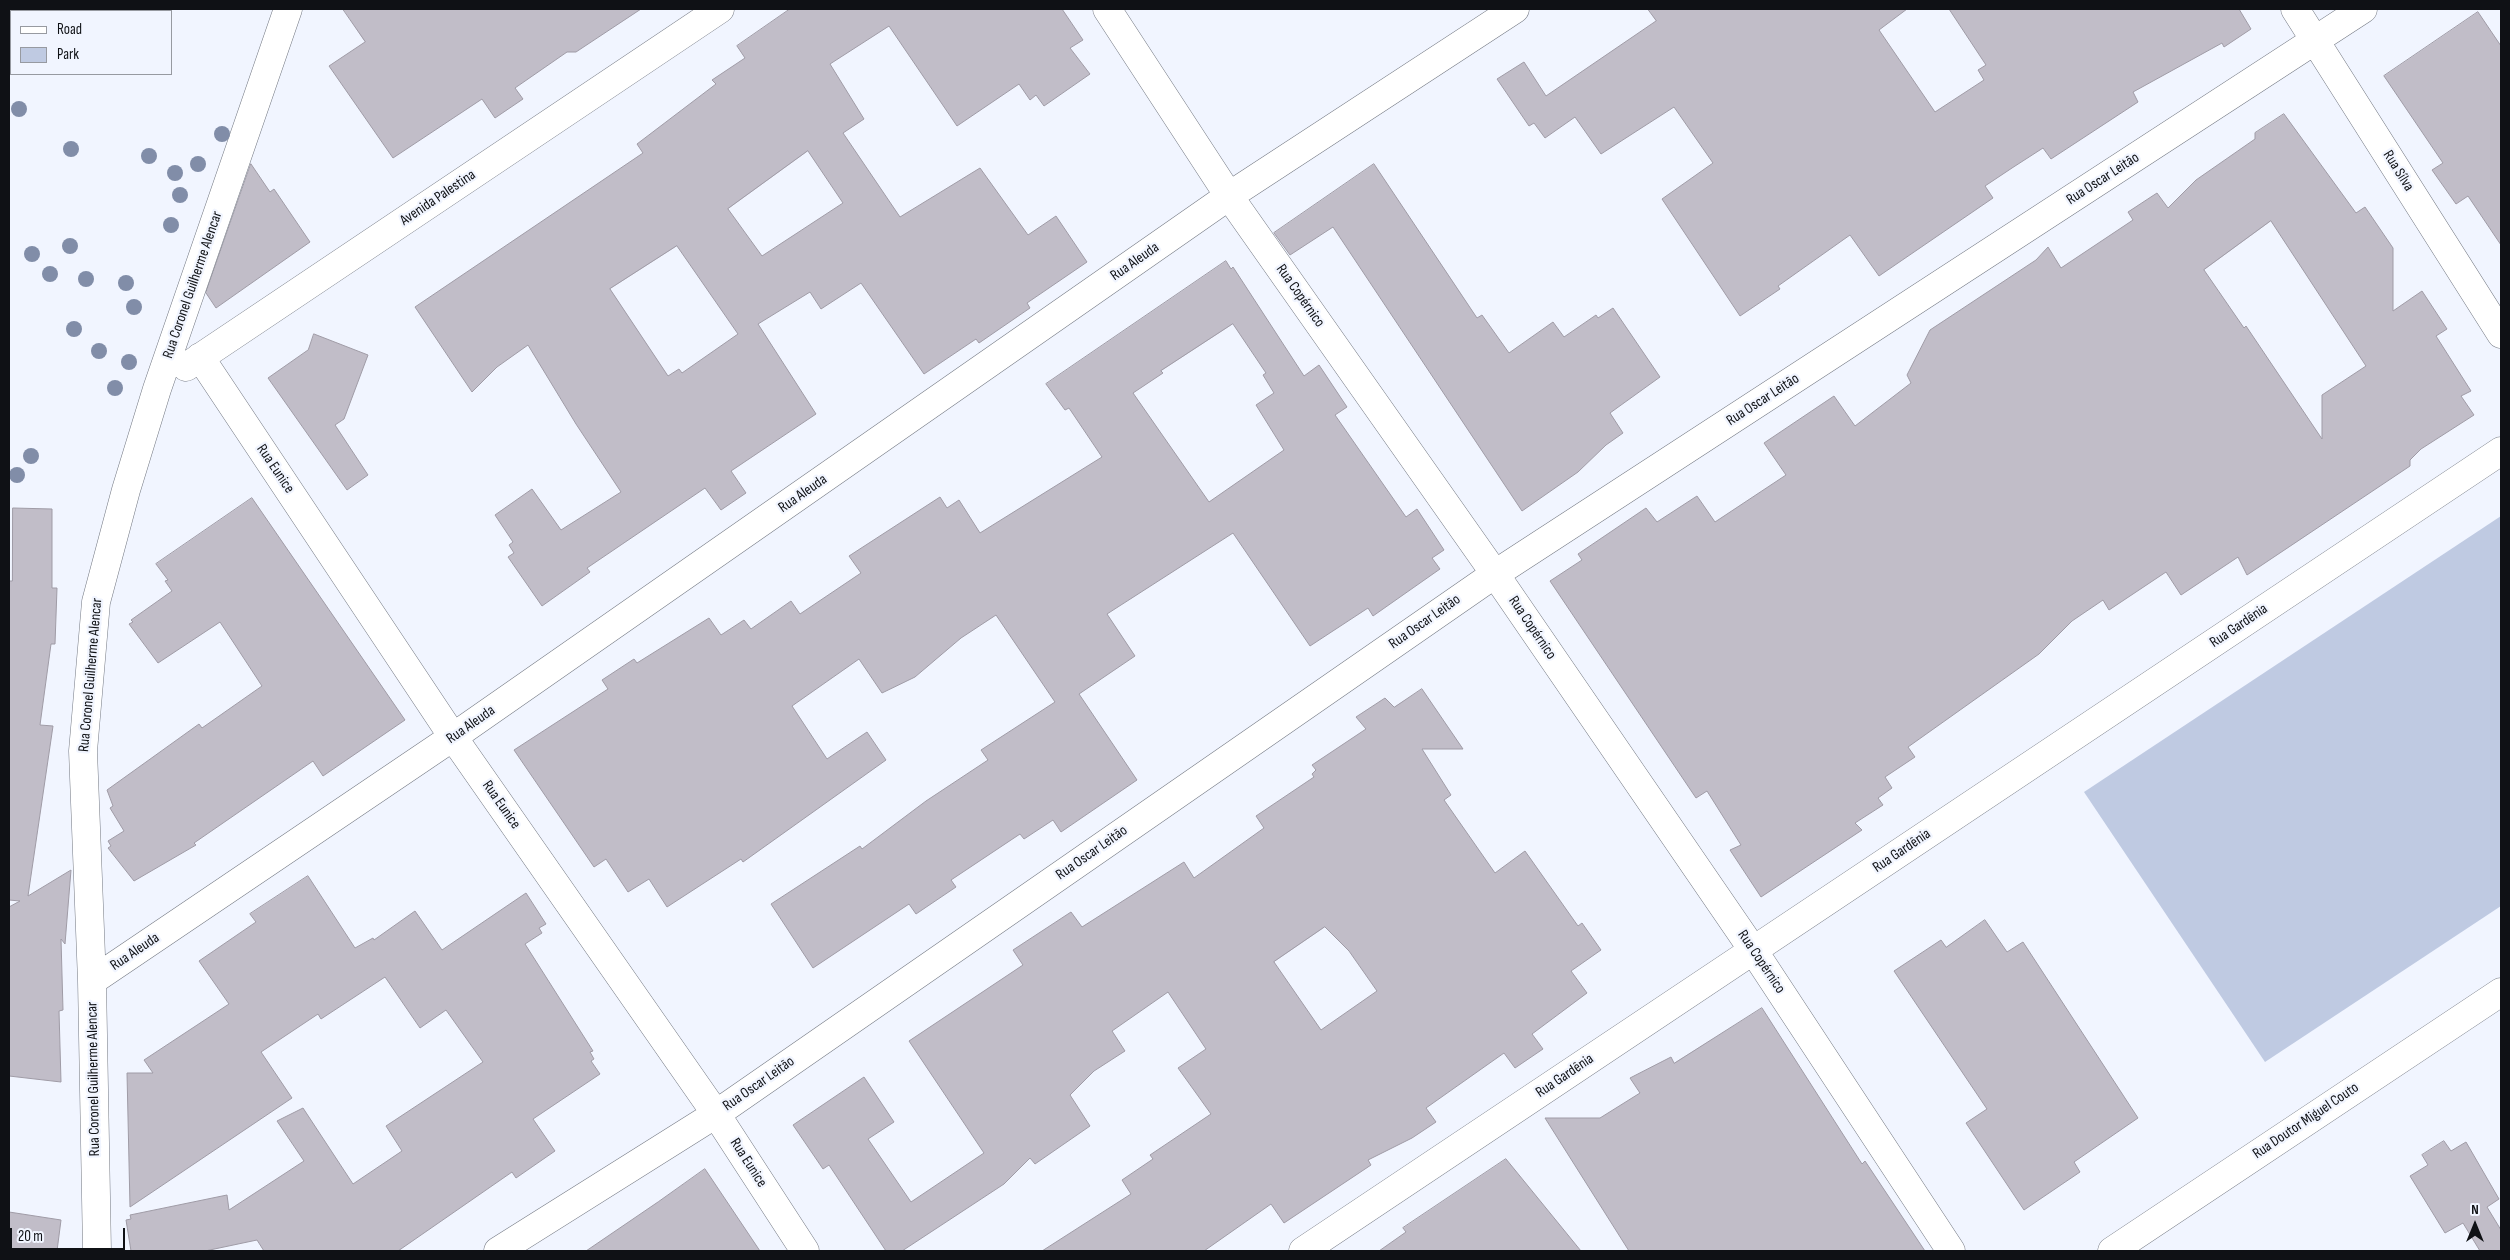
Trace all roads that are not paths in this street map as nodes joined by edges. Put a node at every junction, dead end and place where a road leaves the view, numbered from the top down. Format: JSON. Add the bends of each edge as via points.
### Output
{"nodes":[{"id":1,"x":288,"y":9,"type":"edge"},
{"id":2,"x":720,"y":9,"type":"edge"},
{"id":3,"x":1107,"y":9,"type":"edge"},
{"id":4,"x":1515,"y":9,"type":"edge"},
{"id":5,"x":2296,"y":9,"type":"edge"},
{"id":6,"x":2363,"y":9,"type":"edge"},
{"id":7,"x":2316,"y":42,"type":"junction"},
{"id":8,"x":1229,"y":196,"type":"junction"},
{"id":9,"x":2501,"y":334,"type":"edge"},
{"id":10,"x":200,"y":356,"type":"junction"},
{"id":11,"x":157,"y":389,"type":"junction"},
{"id":12,"x":2501,"y":451,"type":"edge"},
{"id":13,"x":1495,"y":574,"type":"junction"},
{"id":14,"x":453,"y":737,"type":"junction"},
{"id":15,"x":1753,"y":950,"type":"junction"},
{"id":16,"x":92,"y":981,"type":"junction"},
{"id":17,"x":2501,"y":992,"type":"edge"},
{"id":18,"x":716,"y":1114,"type":"junction"},
{"id":19,"x":97,"y":1251,"type":"edge"},
{"id":20,"x":498,"y":1251,"type":"edge"},
{"id":21,"x":805,"y":1251,"type":"edge"},
{"id":22,"x":1304,"y":1251,"type":"edge"},
{"id":23,"x":1951,"y":1251,"type":"edge"},
{"id":24,"x":2112,"y":1251,"type":"edge"}],
"edges":[{"from":1,"to":11,"type":"street","name":"Rua Coronel Guilherme Alencar"},
{"from":2,"to":10,"type":"street","name":"Avenida Palestina"},
{"from":3,"to":8,"type":"street","name":"Rua Copérnico"},
{"from":4,"to":8,"type":"street","name":"Rua Aleuda"},
{"from":5,"to":7,"type":"street","name":"Rua Sílva"},
{"from":6,"to":7,"type":"street","name":"Rua Oscar Leitão"},
{"from":7,"to":9,"type":"street","name":"Rua Sílva"},
{"from":7,"to":13,"type":"street","name":"Rua Oscar Leitão"},
{"from":8,"to":13,"type":"street","name":"Rua Copérnico"},
{"from":8,"to":14,"type":"street","name":"Rua Aleuda"},
{"from":10,"to":11,"type":"street","name":"Avenida Palestina"},
{"from":10,"to":14,"type":"street","name":"Rua Eunice"},
{"from":11,"to":16,"type":"street","name":"Rua Coronel Guilherme Alencar","via":[[96,602],[83,751]]},
{"from":12,"to":15,"type":"street","name":"Rua Gardênia"},
{"from":13,"to":15,"type":"street","name":"Rua Copérnico"},
{"from":13,"to":18,"type":"street","name":"Rua Oscar Leitão"},
{"from":14,"to":16,"type":"street","name":"Rua Aleuda"},
{"from":14,"to":18,"type":"street","name":"Rua Eunice"},
{"from":15,"to":22,"type":"street","name":"Rua Gardênia"},
{"from":15,"to":23,"type":"street","name":"Rua Copérnico"},
{"from":16,"to":19,"type":"street","name":"Rua Coronel Guilherme Alencar"},
{"from":17,"to":24,"type":"street","name":"Rua Doutor Miguel Couto"},
{"from":18,"to":20,"type":"street","name":"Rua Oscar Leitão"},
{"from":18,"to":21,"type":"street","name":"Rua Eunice"}]}
